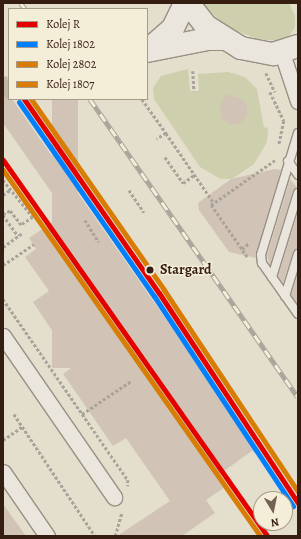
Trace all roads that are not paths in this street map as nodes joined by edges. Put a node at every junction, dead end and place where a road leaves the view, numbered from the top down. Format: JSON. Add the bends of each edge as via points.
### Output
{"nodes":[{"id":1,"x":187,"y":3,"type":"edge"},
{"id":2,"x":223,"y":39,"type":"junction"},
{"id":3,"x":290,"y":49,"type":"edge"},
{"id":4,"x":148,"y":50,"type":"edge"},
{"id":5,"x":298,"y":101,"type":"edge"},
{"id":6,"x":298,"y":133,"type":"edge"},
{"id":7,"x":288,"y":161,"type":"junction"},
{"id":8,"x":298,"y":175,"type":"edge"},
{"id":9,"x":298,"y":193,"type":"edge"},
{"id":10,"x":298,"y":254,"type":"edge"},
{"id":11,"x":272,"y":277,"type":"junction"},
{"id":12,"x":286,"y":296,"type":"junction"},
{"id":13,"x":298,"y":313,"type":"edge"},
{"id":14,"x":3,"y":336,"type":"edge"},
{"id":15,"x":3,"y":472,"type":"edge"},
{"id":16,"x":114,"y":497,"type":"dead end"},
{"id":17,"x":48,"y":536,"type":"edge"}],
"edges":[{"from":1,"to":2,"type":"main road","via":[[206,26]]},
{"from":1,"to":4,"type":"main road","via":[[173,28]]},
{"from":2,"to":3,"type":"main road","via":[[258,53]]},
{"from":2,"to":4,"type":"main road","via":[[208,39]]},
{"from":3,"to":5,"type":"street"},
{"from":6,"to":7,"type":"lane"},
{"from":7,"to":8,"type":"lane"},
{"from":7,"to":11,"type":"lane","via":[[261,255],[262,262]]},
{"from":9,"to":11,"type":"lane"},
{"from":10,"to":12,"type":"lane"},
{"from":11,"to":12,"type":"lane"},
{"from":12,"to":13,"type":"lane"},
{"from":14,"to":16,"type":"street"},
{"from":15,"to":17,"type":"street"}]}
